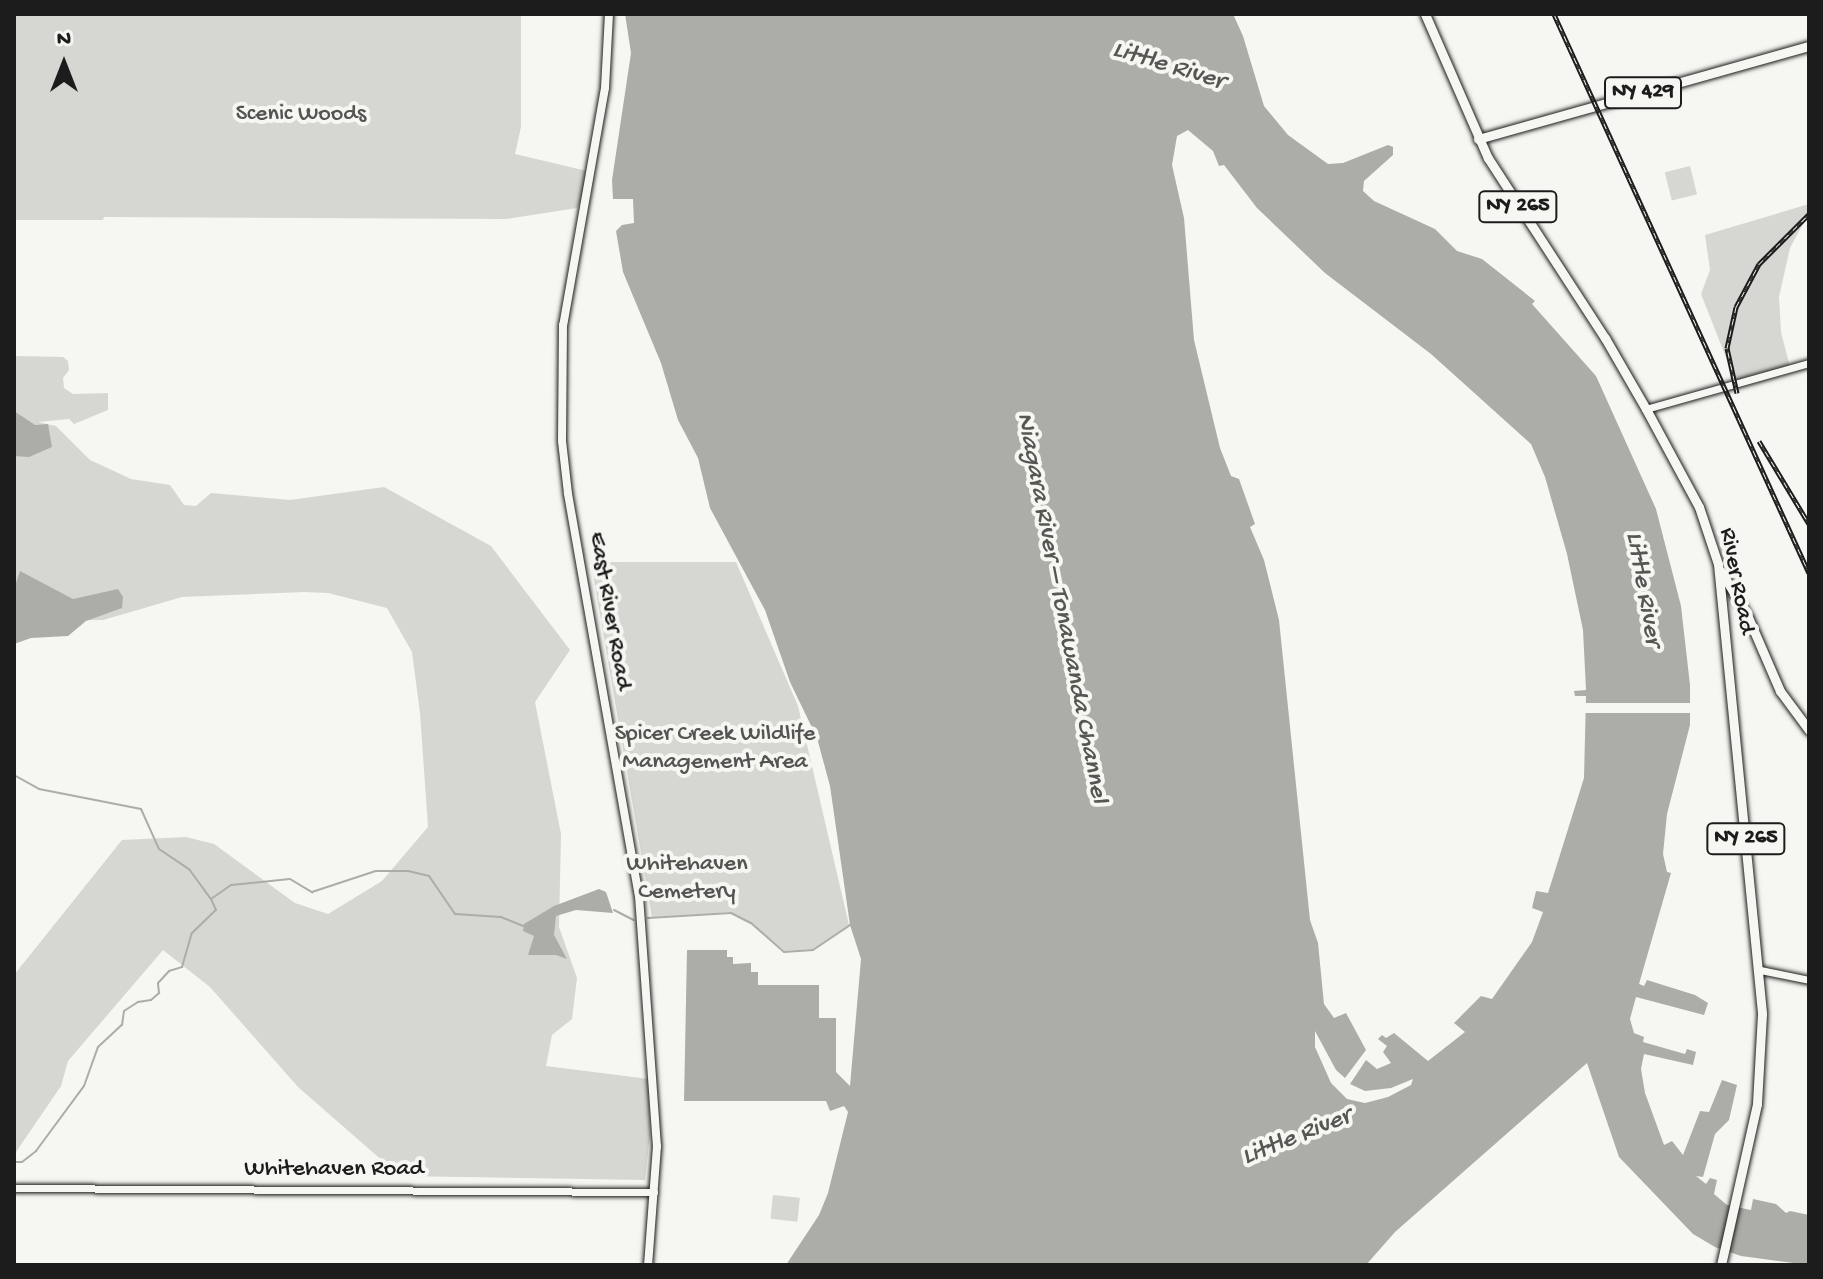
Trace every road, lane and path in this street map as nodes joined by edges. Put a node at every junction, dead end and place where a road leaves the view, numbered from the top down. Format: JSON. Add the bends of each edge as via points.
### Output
{"nodes":[{"id":1,"x":609,"y":14,"type":"edge"},
{"id":2,"x":1425,"y":14,"type":"edge"},
{"id":3,"x":1809,"y":46,"type":"edge"},
{"id":4,"x":1478,"y":139,"type":"junction"},
{"id":5,"x":1809,"y":363,"type":"edge"},
{"id":6,"x":1646,"y":409,"type":"junction"},
{"id":7,"x":1718,"y":564,"type":"junction"},
{"id":8,"x":1809,"y":730,"type":"edge"},
{"id":9,"x":1760,"y":970,"type":"junction"},
{"id":10,"x":1809,"y":980,"type":"edge"},
{"id":11,"x":14,"y":1188,"type":"edge"},
{"id":12,"x":654,"y":1192,"type":"junction"},
{"id":13,"x":648,"y":1265,"type":"edge"},
{"id":14,"x":1721,"y":1265,"type":"edge"}],
"edges":[{"from":1,"to":12,"type":"main road","name":"East River Road","via":[[605,88],[561,340],[562,441],[637,878],[656,1126]]},
{"from":2,"to":4,"type":"main road","name":"River Road","number":"NY 265"},
{"from":3,"to":4,"type":"main road","number":"NY 429"},
{"from":4,"to":6,"type":"main road","name":"River Road","number":"NY 265"},
{"from":5,"to":6,"type":"street"},
{"from":6,"to":7,"type":"main road","name":"River Road","number":"NY 265","via":[[1699,507]]},
{"from":7,"to":8,"type":"main road","via":[[1780,691]]},
{"from":7,"to":9,"type":"main road","name":"River Road","number":"NY 265"},
{"from":9,"to":10,"type":"street"},
{"from":9,"to":14,"type":"main road","name":"River Road","number":"NY 265","via":[[1760,1076]]},
{"from":11,"to":12,"type":"street","name":"Whitehaven Road"},
{"from":12,"to":13,"type":"main road","name":"East River Road"}]}
